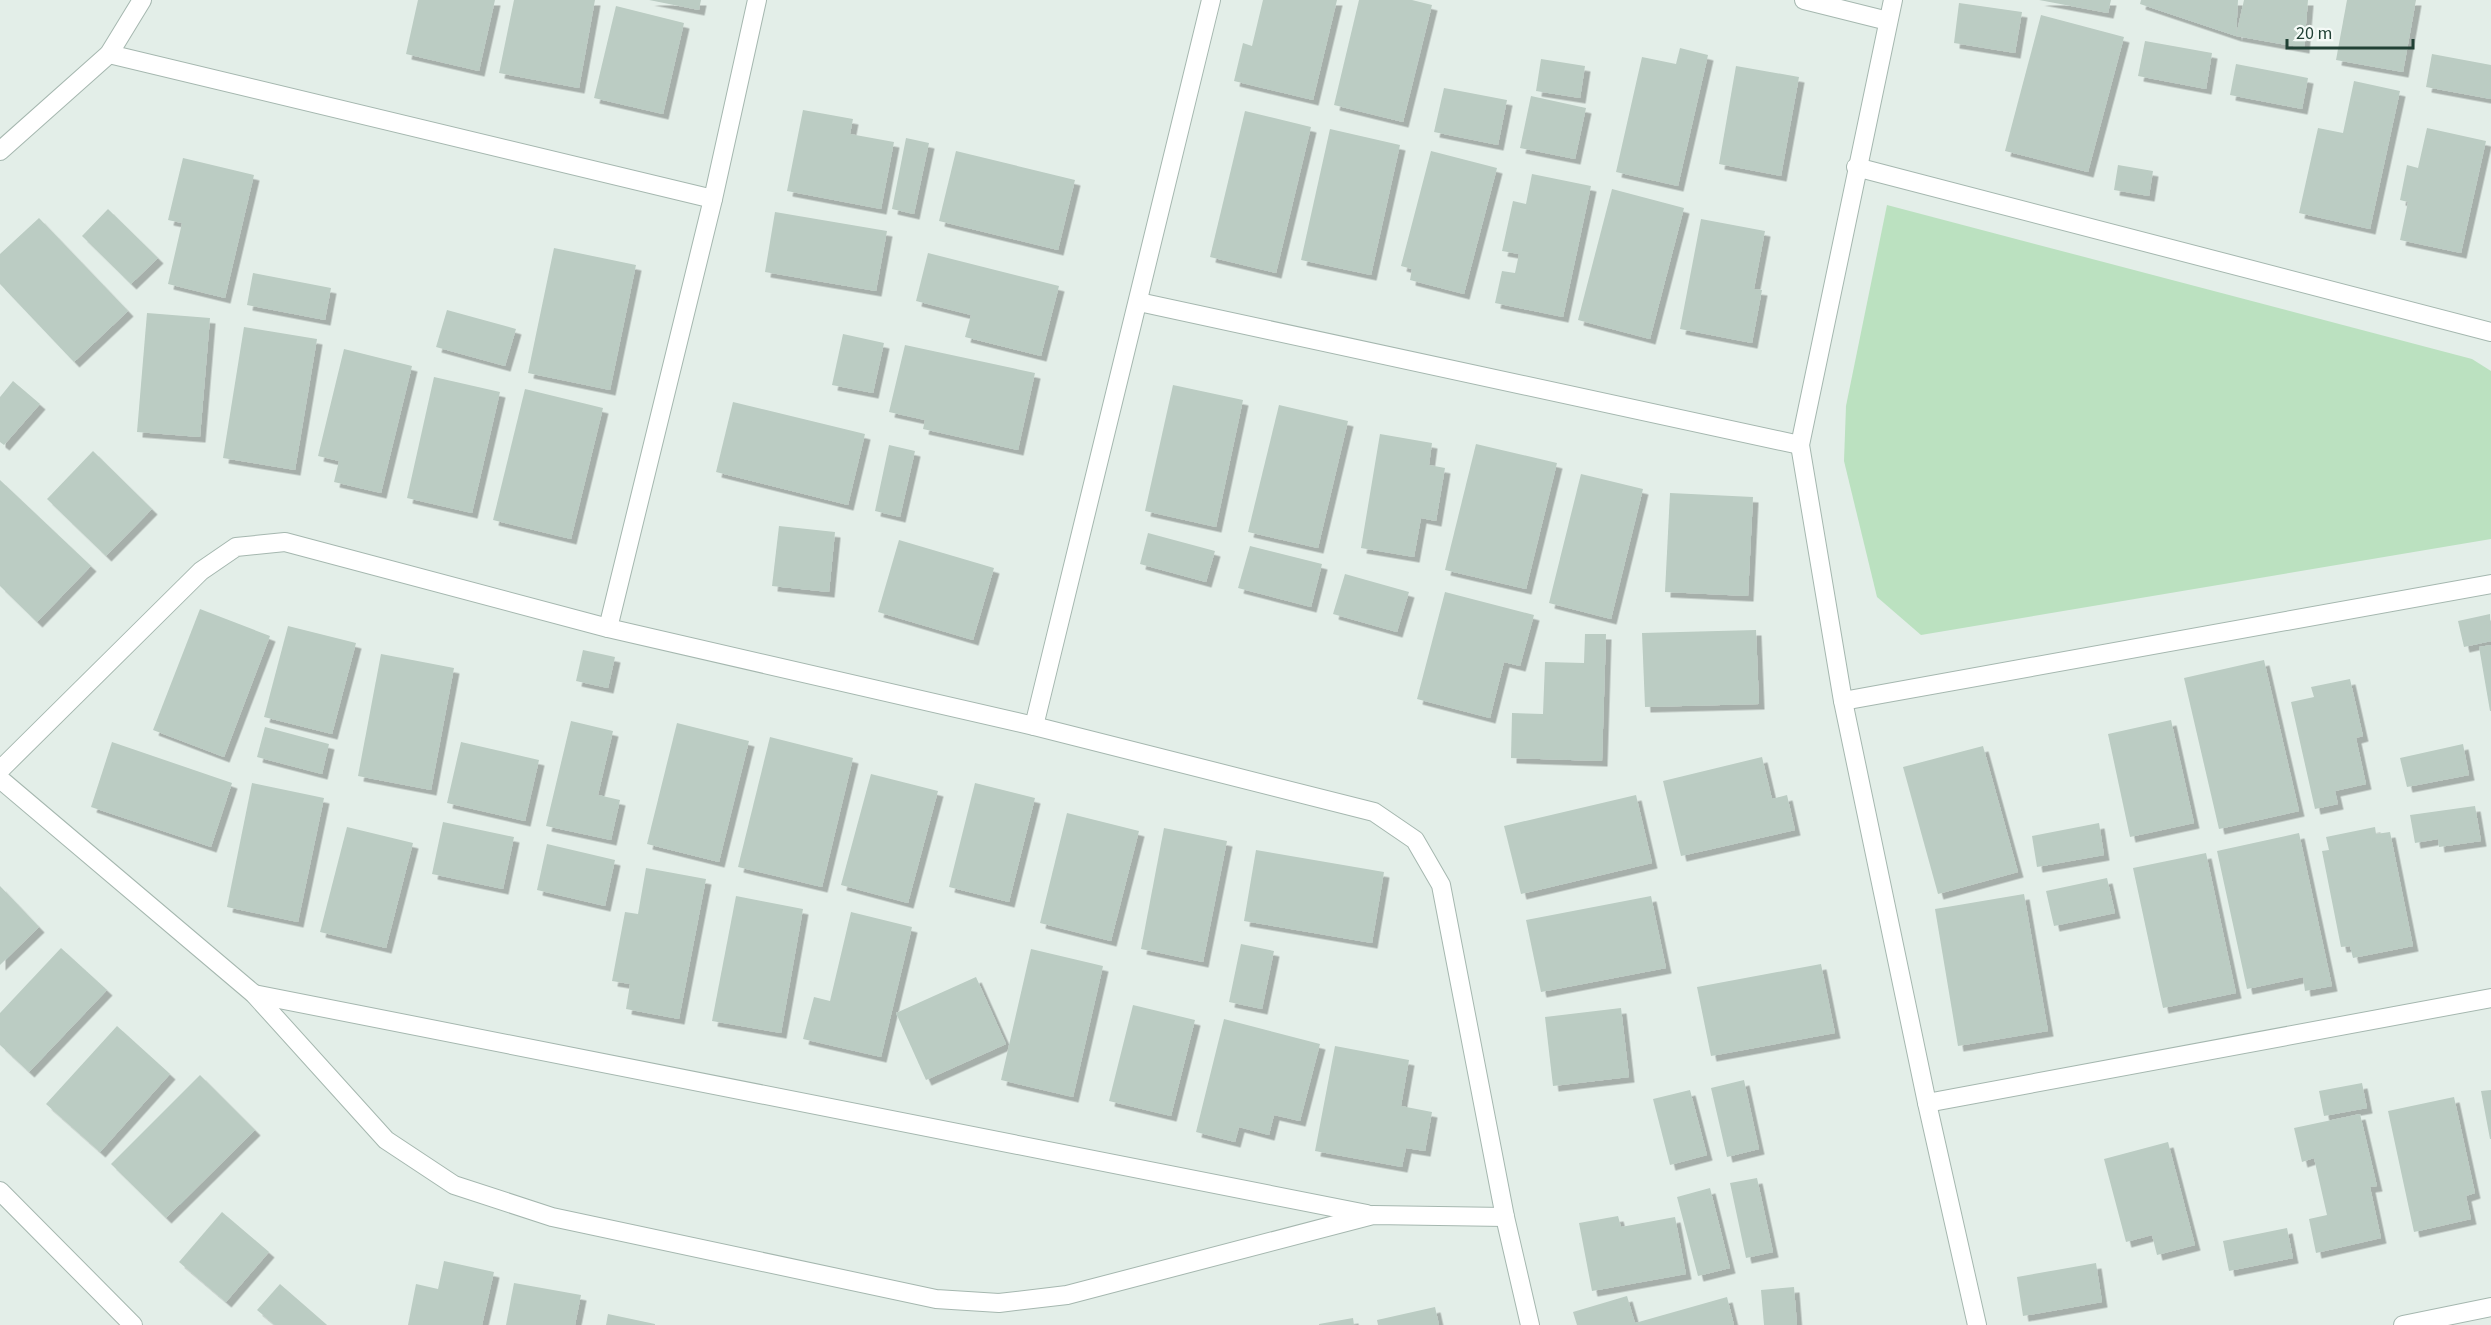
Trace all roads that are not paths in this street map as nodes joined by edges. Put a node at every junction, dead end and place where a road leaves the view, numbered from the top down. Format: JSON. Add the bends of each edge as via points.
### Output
{"nodes":[{"id":1,"x":142,"y":0,"type":"edge"},
{"id":2,"x":757,"y":0,"type":"edge"},
{"id":3,"x":1211,"y":0,"type":"edge"},
{"id":4,"x":1804,"y":0,"type":"edge"},
{"id":5,"x":1893,"y":0,"type":"edge"},
{"id":6,"x":1888,"y":21,"type":"junction"},
{"id":7,"x":109,"y":54,"type":"junction"},
{"id":8,"x":0,"y":151,"type":"edge"},
{"id":9,"x":1856,"y":167,"type":"junction"},
{"id":10,"x":712,"y":200,"type":"junction"},
{"id":11,"x":1139,"y":302,"type":"junction"},
{"id":12,"x":2491,"y":332,"type":"edge"},
{"id":13,"x":1800,"y":445,"type":"junction"},
{"id":14,"x":2491,"y":584,"type":"edge"},
{"id":15,"x":608,"y":628,"type":"junction"},
{"id":16,"x":1843,"y":701,"type":"junction"},
{"id":17,"x":1034,"y":726,"type":"junction"},
{"id":18,"x":0,"y":770,"type":"edge"},
{"id":19,"x":0,"y":779,"type":"edge"},
{"id":20,"x":254,"y":994,"type":"junction"},
{"id":21,"x":2491,"y":998,"type":"edge"},
{"id":22,"x":1927,"y":1103,"type":"junction"},
{"id":23,"x":0,"y":1191,"type":"edge"},
{"id":24,"x":1373,"y":1215,"type":"junction"},
{"id":25,"x":1504,"y":1217,"type":"junction"},
{"id":26,"x":2491,"y":1307,"type":"edge"},
{"id":27,"x":133,"y":1325,"type":"edge"},
{"id":28,"x":1530,"y":1325,"type":"edge"},
{"id":29,"x":1977,"y":1325,"type":"edge"},
{"id":30,"x":2403,"y":1325,"type":"edge"}],
"edges":[{"from":1,"to":7,"type":"street"},
{"from":2,"to":10,"type":"street"},
{"from":3,"to":11,"type":"street"},
{"from":4,"to":6,"type":"street"},
{"from":5,"to":6,"type":"street"},
{"from":6,"to":9,"type":"street"},
{"from":7,"to":8,"type":"street"},
{"from":7,"to":10,"type":"street"},
{"from":9,"to":12,"type":"street"},
{"from":9,"to":13,"type":"street"},
{"from":10,"to":15,"type":"street"},
{"from":11,"to":13,"type":"street"},
{"from":11,"to":17,"type":"street"},
{"from":13,"to":16,"type":"street"},
{"from":14,"to":16,"type":"street"},
{"from":15,"to":17,"type":"street"},
{"from":15,"to":18,"type":"street","via":[[285,542],[236,547],[201,571]]},
{"from":16,"to":22,"type":"street"},
{"from":17,"to":25,"type":"street","via":[[1374,812],[1415,840],[1441,885]]},
{"from":19,"to":20,"type":"street"},
{"from":20,"to":24,"type":"street"},
{"from":20,"to":24,"type":"street","via":[[386,1140],[454,1185],[552,1217],[936,1299],[999,1303],[1067,1295]]},
{"from":21,"to":22,"type":"street"},
{"from":22,"to":29,"type":"street"},
{"from":23,"to":27,"type":"street"},
{"from":24,"to":25,"type":"street"},
{"from":25,"to":28,"type":"street"},
{"from":26,"to":30,"type":"street"}]}
